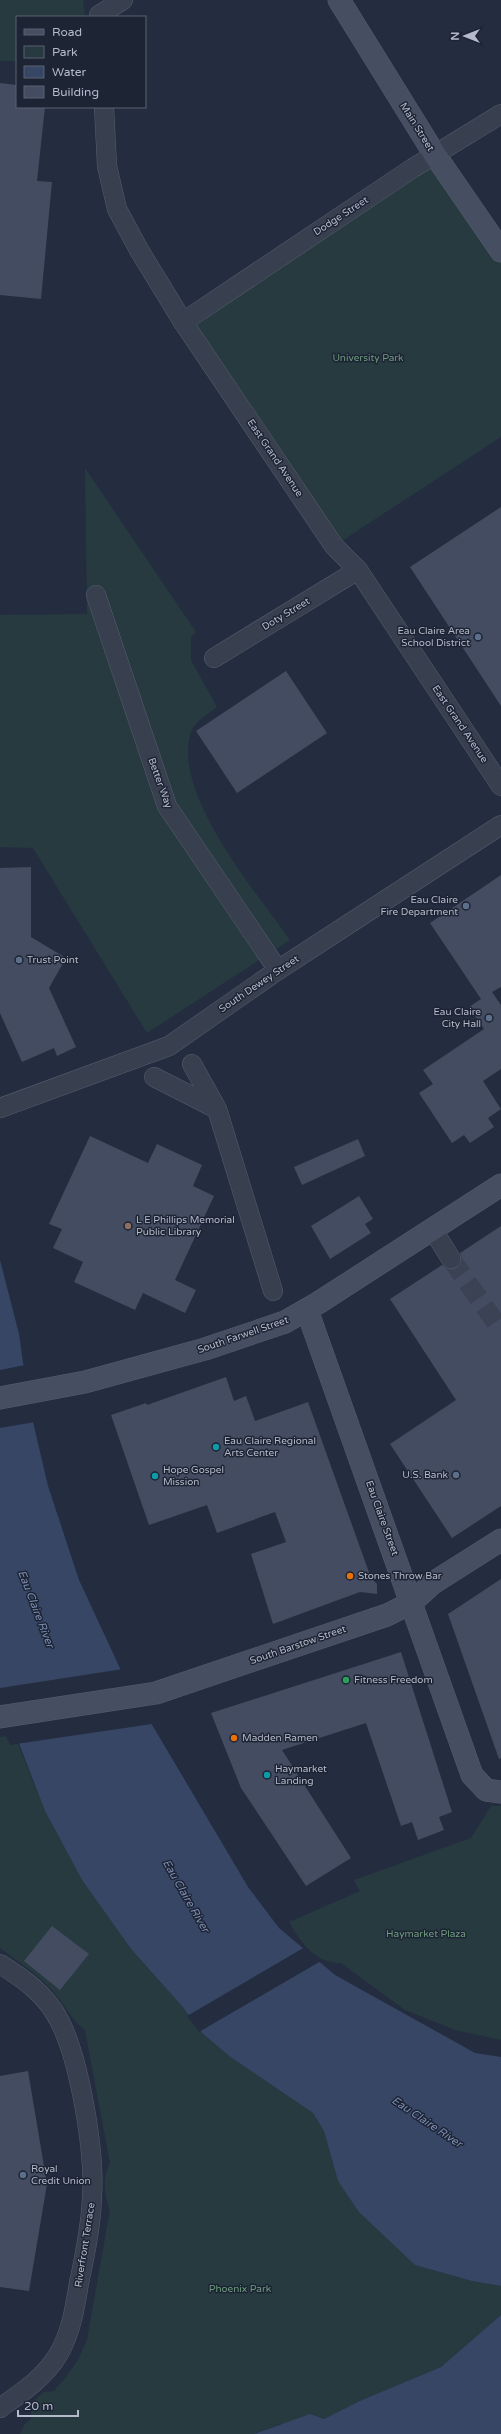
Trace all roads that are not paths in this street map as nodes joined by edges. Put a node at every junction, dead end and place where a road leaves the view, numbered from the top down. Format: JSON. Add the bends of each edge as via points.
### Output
{"nodes":[{"id":1,"x":123,"y":0,"type":"edge"},
{"id":2,"x":339,"y":0,"type":"edge"},
{"id":3,"x":99,"y":11,"type":"edge"},
{"id":4,"x":104,"y":108,"type":"edge"},
{"id":5,"x":501,"y":114,"type":"edge"},
{"id":6,"x":435,"y":155,"type":"junction"},
{"id":7,"x":501,"y":251,"type":"edge"},
{"id":8,"x":183,"y":322,"type":"junction"},
{"id":9,"x":358,"y":570,"type":"junction"},
{"id":10,"x":96,"y":595,"type":"dead end"},
{"id":11,"x":214,"y":658,"type":"dead end"},
{"id":12,"x":501,"y":786,"type":"edge"},
{"id":13,"x":501,"y":826,"type":"edge"},
{"id":14,"x":278,"y":970,"type":"junction"},
{"id":15,"x":192,"y":1064,"type":"dead end"},
{"id":16,"x":154,"y":1077,"type":"dead end"},
{"id":17,"x":0,"y":1108,"type":"edge"},
{"id":18,"x":217,"y":1109,"type":"junction"},
{"id":19,"x":501,"y":1185,"type":"edge"},
{"id":20,"x":433,"y":1230,"type":"junction"},
{"id":21,"x":452,"y":1259,"type":"tunnel mouth"},
{"id":22,"x":274,"y":1291,"type":"dead end"},
{"id":23,"x":307,"y":1310,"type":"junction"},
{"id":24,"x":0,"y":1398,"type":"edge"},
{"id":25,"x":501,"y":1540,"type":"edge"},
{"id":26,"x":411,"y":1603,"type":"junction"},
{"id":27,"x":0,"y":1717,"type":"edge"},
{"id":28,"x":493,"y":1791,"type":"edge"},
{"id":29,"x":0,"y":1964,"type":"edge"},
{"id":30,"x":0,"y":2408,"type":"edge"}],
"edges":[{"from":1,"to":3,"type":"street"},
{"from":2,"to":6,"type":"street","name":"Main Street"},
{"from":4,"to":8,"type":"street","name":"East Grand Avenue","via":[[107,166],[117,209],[138,250]]},
{"from":5,"to":6,"type":"street","name":"Dodge Street"},
{"from":6,"to":7,"type":"street","name":"Main Street"},
{"from":6,"to":8,"type":"street","name":"Dodge Street"},
{"from":8,"to":9,"type":"street","name":"East Grand Avenue","via":[[334,546]]},
{"from":9,"to":11,"type":"street","name":"Doty Street"},
{"from":9,"to":12,"type":"street","name":"East Grand Avenue"},
{"from":10,"to":14,"type":"street","name":"Better Way","via":[[167,806]]},
{"from":13,"to":14,"type":"street","name":"South Dewey Street"},
{"from":14,"to":17,"type":"street","name":"South Dewey Street","via":[[169,1046]]},
{"from":15,"to":18,"type":"street"},
{"from":16,"to":18,"type":"street"},
{"from":18,"to":22,"type":"street"},
{"from":19,"to":20,"type":"street","name":"South Farwell Street"},
{"from":20,"to":21,"type":"street"},
{"from":20,"to":23,"type":"street","name":"South Farwell Street"},
{"from":23,"to":24,"type":"street","name":"South Farwell Street","via":[[285,1322],[205,1349],[85,1382]]},
{"from":23,"to":26,"type":"street","name":"Eau Claire Street"},
{"from":25,"to":26,"type":"street","name":"South Barstow Street","via":[[433,1583]]},
{"from":26,"to":27,"type":"street","name":"South Barstow Street","via":[[387,1615],[156,1693]]},
{"from":26,"to":28,"type":"street","name":"Eau Claire Street","via":[[472,1775]]},
{"from":29,"to":30,"type":"street","name":"Riverfront Terrace","via":[[45,1998],[60,2021],[73,2053],[90,2150],[92,2196],[84,2260],[68,2335],[58,2356],[46,2371]]}]}
